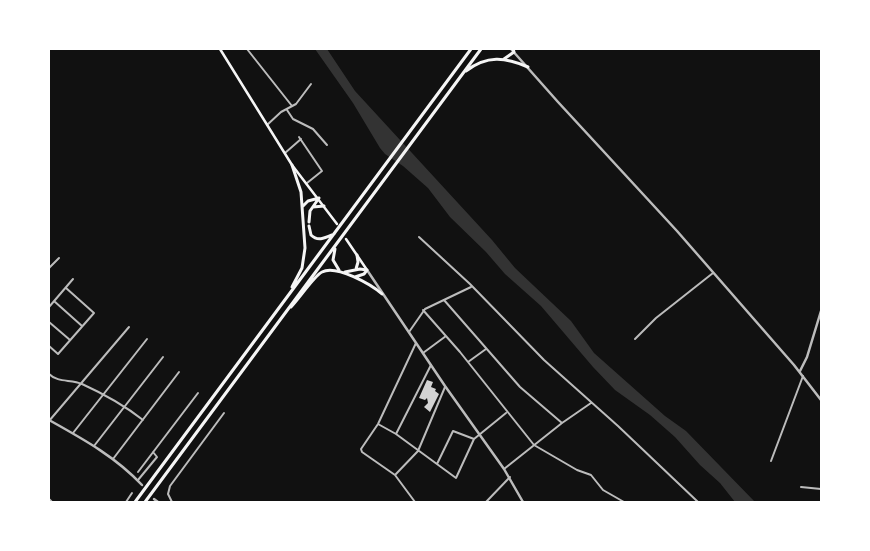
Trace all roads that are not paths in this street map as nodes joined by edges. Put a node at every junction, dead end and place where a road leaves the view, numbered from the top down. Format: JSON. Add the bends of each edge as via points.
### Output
{"nodes":[{"id":1,"x":220,"y":49,"type":"edge"},
{"id":2,"x":247,"y":49,"type":"edge"},
{"id":3,"x":469,"y":49,"type":"edge"},
{"id":4,"x":481,"y":49,"type":"edge"},
{"id":5,"x":513,"y":50,"type":"edge"},
{"id":6,"x":503,"y":59,"type":"junction"},
{"id":7,"x":528,"y":68,"type":"junction"},
{"id":8,"x":462,"y":75,"type":"junction"},
{"id":9,"x":311,"y":84,"type":"dead end"},
{"id":10,"x":292,"y":106,"type":"junction"},
{"id":11,"x":286,"y":109,"type":"junction"},
{"id":12,"x":267,"y":125,"type":"junction"},
{"id":13,"x":327,"y":145,"type":"dead end"},
{"id":14,"x":285,"y":153,"type":"junction"},
{"id":15,"x":292,"y":164,"type":"junction"},
{"id":16,"x":307,"y":183,"type":"junction"},
{"id":17,"x":319,"y":198,"type":"junction"},
{"id":18,"x":324,"y":206,"type":"junction"},
{"id":19,"x":302,"y":207,"type":"junction"},
{"id":20,"x":311,"y":209,"type":"junction"},
{"id":21,"x":337,"y":224,"type":"dead end"},
{"id":22,"x":335,"y":234,"type":"junction"},
{"id":23,"x":419,"y":237,"type":"dead end"},
{"id":24,"x":346,"y":239,"type":"dead end"},
{"id":25,"x":336,"y":245,"type":"junction"},
{"id":26,"x":357,"y":255,"type":"junction"},
{"id":27,"x":59,"y":258,"type":"dead end"},
{"id":28,"x":49,"y":268,"type":"edge"},
{"id":29,"x":367,"y":270,"type":"junction"},
{"id":30,"x":353,"y":271,"type":"junction"},
{"id":31,"x":341,"y":272,"type":"junction"},
{"id":32,"x":713,"y":273,"type":"junction"},
{"id":33,"x":352,"y":277,"type":"junction"},
{"id":34,"x":73,"y":279,"type":"dead end"},
{"id":35,"x":472,"y":286,"type":"junction"},
{"id":36,"x":66,"y":288,"type":"junction"},
{"id":37,"x":382,"y":294,"type":"junction"},
{"id":38,"x":286,"y":299,"type":"junction"},
{"id":39,"x":444,"y":300,"type":"junction"},
{"id":40,"x":54,"y":301,"type":"junction"},
{"id":41,"x":49,"y":307,"type":"edge"},
{"id":42,"x":423,"y":310,"type":"junction"},
{"id":43,"x":821,"y":312,"type":"edge"},
{"id":44,"x":280,"y":319,"type":"junction"},
{"id":45,"x":49,"y":322,"type":"edge"},
{"id":46,"x":82,"y":326,"type":"junction"},
{"id":47,"x":129,"y":327,"type":"dead end"},
{"id":48,"x":409,"y":332,"type":"junction"},
{"id":49,"x":446,"y":336,"type":"junction"},
{"id":50,"x":147,"y":339,"type":"dead end"},
{"id":51,"x":635,"y":339,"type":"dead end"},
{"id":52,"x":70,"y":340,"type":"junction"},
{"id":53,"x":416,"y":343,"type":"junction"},
{"id":54,"x":49,"y":346,"type":"edge"},
{"id":55,"x":486,"y":349,"type":"junction"},
{"id":56,"x":423,"y":353,"type":"junction"},
{"id":57,"x":163,"y":357,"type":"dead end"},
{"id":58,"x":468,"y":362,"type":"junction"},
{"id":59,"x":431,"y":364,"type":"junction"},
{"id":60,"x":179,"y":372,"type":"dead end"},
{"id":61,"x":799,"y":372,"type":"junction"},
{"id":62,"x":49,"y":374,"type":"edge"},
{"id":63,"x":803,"y":376,"type":"junction"},
{"id":64,"x":82,"y":384,"type":"junction"},
{"id":65,"x":445,"y":386,"type":"junction"},
{"id":66,"x":198,"y":394,"type":"dead end"},
{"id":67,"x":104,"y":395,"type":"junction"},
{"id":68,"x":821,"y":400,"type":"edge"},
{"id":69,"x":591,"y":403,"type":"junction"},
{"id":70,"x":125,"y":406,"type":"junction"},
{"id":71,"x":507,"y":412,"type":"junction"},
{"id":72,"x":224,"y":413,"type":"dead end"},
{"id":73,"x":143,"y":420,"type":"junction"},
{"id":74,"x":49,"y":421,"type":"edge"},
{"id":75,"x":378,"y":424,"type":"junction"},
{"id":76,"x":562,"y":424,"type":"junction"},
{"id":77,"x":73,"y":433,"type":"junction"},
{"id":78,"x":396,"y":434,"type":"junction"},
{"id":79,"x":480,"y":434,"type":"junction"},
{"id":80,"x":474,"y":439,"type":"junction"},
{"id":81,"x":534,"y":445,"type":"junction"},
{"id":82,"x":94,"y":446,"type":"junction"},
{"id":83,"x":418,"y":451,"type":"junction"},
{"id":84,"x":153,"y":452,"type":"junction"},
{"id":85,"x":113,"y":459,"type":"junction"},
{"id":86,"x":771,"y":461,"type":"dead end"},
{"id":87,"x":437,"y":464,"type":"junction"},
{"id":88,"x":504,"y":469,"type":"junction"},
{"id":89,"x":138,"y":472,"type":"dead end"},
{"id":90,"x":394,"y":475,"type":"junction"},
{"id":91,"x":510,"y":477,"type":"junction"},
{"id":92,"x":138,"y":480,"type":"junction"},
{"id":93,"x":142,"y":486,"type":"dead end"},
{"id":94,"x":801,"y":487,"type":"dead end"},
{"id":95,"x":821,"y":489,"type":"edge"},
{"id":96,"x":132,"y":493,"type":"dead end"},
{"id":97,"x":154,"y":498,"type":"dead end"},
{"id":98,"x":49,"y":499,"type":"edge"},
{"id":99,"x":52,"y":502,"type":"edge"},
{"id":100,"x":126,"y":502,"type":"edge"},
{"id":101,"x":135,"y":502,"type":"edge"},
{"id":102,"x":145,"y":502,"type":"edge"},
{"id":103,"x":158,"y":502,"type":"edge"},
{"id":104,"x":172,"y":502,"type":"edge"},
{"id":105,"x":415,"y":502,"type":"edge"},
{"id":106,"x":486,"y":502,"type":"edge"},
{"id":107,"x":523,"y":502,"type":"edge"},
{"id":108,"x":624,"y":502,"type":"edge"},
{"id":109,"x":698,"y":502,"type":"edge"}],
"edges":[{"from":1,"to":12,"type":"main road"},
{"from":2,"to":10,"type":"street"},
{"from":3,"to":22,"type":"highway"},
{"from":4,"to":8,"type":"highway"},
{"from":5,"to":6,"type":"highway"},
{"from":5,"to":7,"type":"street"},
{"from":6,"to":7,"type":"highway"},
{"from":6,"to":8,"type":"highway","via":[[480,63]]},
{"from":7,"to":32,"type":"street"},
{"from":8,"to":25,"type":"highway"},
{"from":9,"to":10,"type":"street"},
{"from":10,"to":11,"type":"street"},
{"from":11,"to":12,"type":"street"},
{"from":11,"to":13,"type":"street","via":[[293,119],[313,129]]},
{"from":12,"to":14,"type":"main road"},
{"from":14,"to":15,"type":"main road"},
{"from":14,"to":16,"type":"street","via":[[300,138],[322,171]]},
{"from":15,"to":16,"type":"main road"},
{"from":15,"to":19,"type":"highway","via":[[300,187]]},
{"from":16,"to":17,"type":"main road"},
{"from":17,"to":18,"type":"main road"},
{"from":17,"to":19,"type":"highway","via":[[311,199]]},
{"from":17,"to":20,"type":"highway"},
{"from":18,"to":20,"type":"highway"},
{"from":18,"to":21,"type":"main road"},
{"from":19,"to":38,"type":"highway","via":[[304,258]]},
{"from":20,"to":22,"type":"highway","via":[[311,235],[322,239]]},
{"from":22,"to":38,"type":"highway"},
{"from":23,"to":35,"type":"street"},
{"from":24,"to":26,"type":"main road"},
{"from":25,"to":31,"type":"highway","via":[[333,260]]},
{"from":25,"to":44,"type":"highway"},
{"from":26,"to":29,"type":"main road"},
{"from":26,"to":30,"type":"highway","via":[[358,264]]},
{"from":27,"to":28,"type":"street"},
{"from":29,"to":30,"type":"highway"},
{"from":29,"to":33,"type":"highway","via":[[361,276]]},
{"from":29,"to":37,"type":"street"},
{"from":30,"to":31,"type":"highway"},
{"from":31,"to":33,"type":"highway"},
{"from":31,"to":44,"type":"highway","via":[[322,272]]},
{"from":32,"to":51,"type":"street"},
{"from":32,"to":61,"type":"street"},
{"from":33,"to":37,"type":"highway"},
{"from":34,"to":36,"type":"street"},
{"from":35,"to":39,"type":"street"},
{"from":35,"to":69,"type":"street"},
{"from":36,"to":40,"type":"street"},
{"from":36,"to":46,"type":"street","via":[[94,313]]},
{"from":37,"to":48,"type":"street"},
{"from":38,"to":101,"type":"highway"},
{"from":39,"to":42,"type":"street"},
{"from":39,"to":55,"type":"street"},
{"from":40,"to":41,"type":"street"},
{"from":40,"to":46,"type":"street"},
{"from":42,"to":48,"type":"street"},
{"from":42,"to":49,"type":"street"},
{"from":43,"to":61,"type":"street"},
{"from":44,"to":102,"type":"highway"},
{"from":45,"to":52,"type":"street"},
{"from":46,"to":52,"type":"street"},
{"from":47,"to":64,"type":"street"},
{"from":48,"to":53,"type":"street"},
{"from":49,"to":56,"type":"street"},
{"from":49,"to":58,"type":"street"},
{"from":50,"to":67,"type":"street"},
{"from":52,"to":54,"type":"street","via":[[58,354]]},
{"from":53,"to":56,"type":"street"},
{"from":53,"to":75,"type":"street"},
{"from":55,"to":58,"type":"street"},
{"from":55,"to":76,"type":"street","via":[[520,388]]},
{"from":56,"to":59,"type":"street"},
{"from":57,"to":70,"type":"street"},
{"from":58,"to":71,"type":"street"},
{"from":59,"to":65,"type":"street"},
{"from":59,"to":78,"type":"street"},
{"from":60,"to":73,"type":"street"},
{"from":61,"to":63,"type":"street"},
{"from":62,"to":64,"type":"street","via":[[55,379]]},
{"from":63,"to":68,"type":"street"},
{"from":63,"to":86,"type":"street"},
{"from":64,"to":67,"type":"street"},
{"from":64,"to":74,"type":"street"},
{"from":65,"to":79,"type":"street"},
{"from":65,"to":83,"type":"street"},
{"from":66,"to":84,"type":"street"},
{"from":67,"to":70,"type":"street"},
{"from":67,"to":77,"type":"street"},
{"from":69,"to":76,"type":"street"},
{"from":69,"to":109,"type":"street"},
{"from":70,"to":73,"type":"street"},
{"from":70,"to":82,"type":"street"},
{"from":71,"to":79,"type":"street"},
{"from":71,"to":81,"type":"street"},
{"from":72,"to":104,"type":"street","via":[[170,486],[168,494]]},
{"from":73,"to":85,"type":"street"},
{"from":74,"to":77,"type":"street"},
{"from":75,"to":78,"type":"street"},
{"from":75,"to":90,"type":"street","via":[[361,449]]},
{"from":76,"to":81,"type":"street"},
{"from":77,"to":82,"type":"street"},
{"from":78,"to":83,"type":"street"},
{"from":79,"to":80,"type":"street"},
{"from":79,"to":88,"type":"street"},
{"from":80,"to":87,"type":"street","via":[[453,431]]},
{"from":80,"to":87,"type":"street","via":[[456,478]]},
{"from":81,"to":88,"type":"street"},
{"from":81,"to":108,"type":"street","via":[[591,475],[603,490]]},
{"from":82,"to":85,"type":"street"},
{"from":83,"to":87,"type":"street"},
{"from":83,"to":90,"type":"street"},
{"from":84,"to":89,"type":"street"},
{"from":84,"to":92,"type":"street","via":[[157,456]]},
{"from":85,"to":92,"type":"street"},
{"from":88,"to":91,"type":"street"},
{"from":90,"to":105,"type":"street"},
{"from":91,"to":106,"type":"street"},
{"from":91,"to":107,"type":"street"},
{"from":92,"to":93,"type":"street"},
{"from":94,"to":95,"type":"street"},
{"from":96,"to":100,"type":"street"},
{"from":97,"to":103,"type":"street"},
{"from":98,"to":99,"type":"street"}]}
